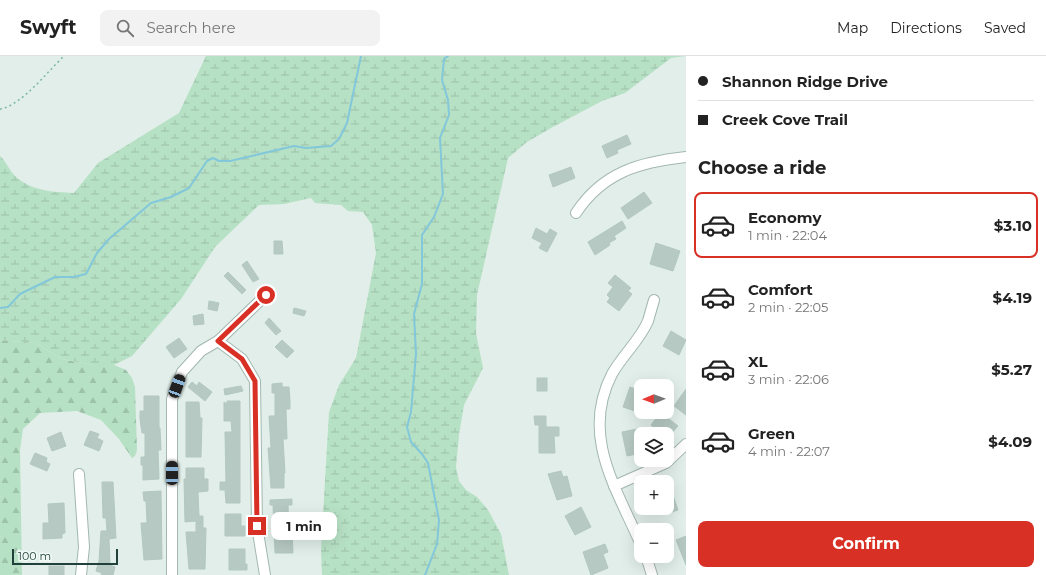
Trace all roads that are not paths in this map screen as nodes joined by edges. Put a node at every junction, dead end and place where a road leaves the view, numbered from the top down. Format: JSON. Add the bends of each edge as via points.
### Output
{"nodes":[{"id":1,"x":686,"y":157,"type":"edge"},
{"id":2,"x":576,"y":213,"type":"dead end"},
{"id":3,"x":266,"y":295,"type":"dead end"},
{"id":4,"x":654,"y":300,"type":"dead end"},
{"id":5,"x":218,"y":341,"type":"junction"},
{"id":6,"x":686,"y":444,"type":"edge"},
{"id":7,"x":78,"y":474,"type":"dead end"},
{"id":8,"x":614,"y":486,"type":"junction"},
{"id":9,"x":634,"y":530,"type":"edge"},
{"id":10,"x":648,"y":563,"type":"edge"},
{"id":11,"x":81,"y":575,"type":"edge"},
{"id":12,"x":172,"y":575,"type":"edge"},
{"id":13,"x":265,"y":575,"type":"edge"},
{"id":14,"x":652,"y":575,"type":"edge"}],
"edges":[{"from":1,"to":2,"type":"street","via":[[647,162],[620,173],[600,185]]},
{"from":3,"to":5,"type":"street"},
{"from":4,"to":8,"type":"street","via":[[647,322],[613,372],[602,402],[600,430],[603,458]]},
{"from":5,"to":12,"type":"street","via":[[201,351],[182,372],[172,399]]},
{"from":5,"to":13,"type":"street","via":[[242,359],[255,381],[257,526]]},
{"from":6,"to":8,"type":"street","via":[[666,463]]},
{"from":7,"to":11,"type":"street","via":[[84,548]]},
{"from":8,"to":9,"type":"street"},
{"from":10,"to":14,"type":"street"}]}
